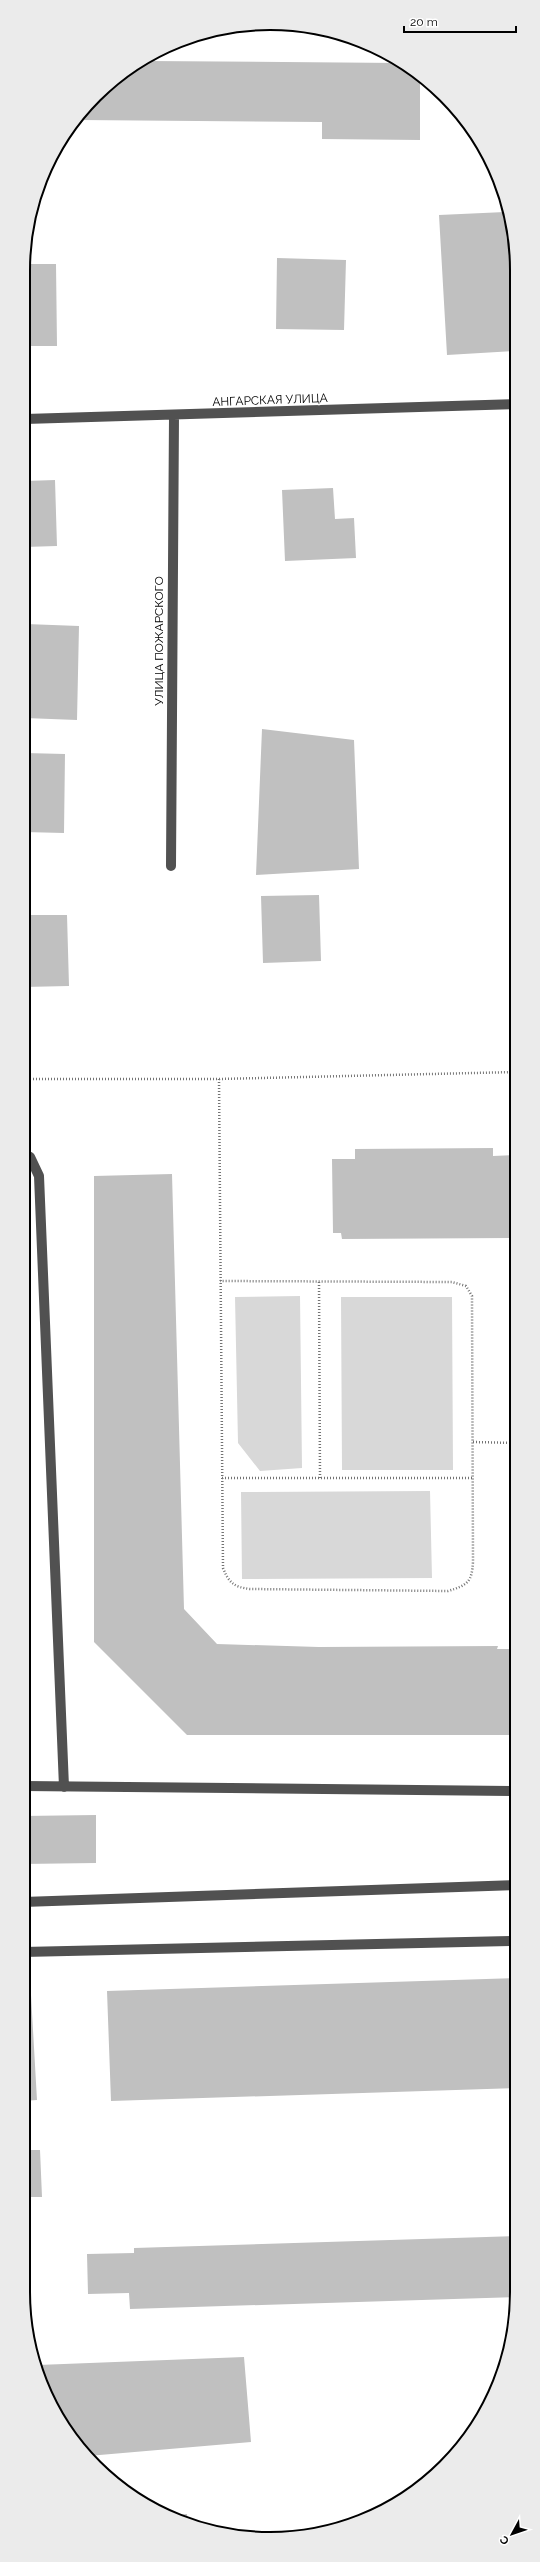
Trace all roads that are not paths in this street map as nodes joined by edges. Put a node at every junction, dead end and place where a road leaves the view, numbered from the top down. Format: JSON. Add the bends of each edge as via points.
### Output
{"nodes":[{"id":1,"x":510,"y":404,"type":"edge"},
{"id":2,"x":174,"y":416,"type":"junction"},
{"id":3,"x":30,"y":419,"type":"edge"},
{"id":4,"x":170,"y":866,"type":"dead end"},
{"id":5,"x":30,"y":1157,"type":"edge"},
{"id":6,"x":30,"y":1786,"type":"edge"},
{"id":7,"x":64,"y":1787,"type":"junction"},
{"id":8,"x":510,"y":1792,"type":"edge"},
{"id":9,"x":510,"y":1885,"type":"edge"},
{"id":10,"x":30,"y":1902,"type":"edge"},
{"id":11,"x":510,"y":1941,"type":"edge"},
{"id":12,"x":30,"y":1952,"type":"edge"}],
"edges":[{"from":1,"to":2,"type":"street","name":"АНГАРСКАЯ УЛИЦА"},
{"from":2,"to":3,"type":"street","name":"АНГАРСКАЯ УЛИЦА"},
{"from":2,"to":4,"type":"street","name":"УЛИЦА ПОЖАРСКОГО"},
{"from":5,"to":7,"type":"street","via":[[40,1176]]},
{"from":6,"to":7,"type":"street"},
{"from":7,"to":8,"type":"street"},
{"from":9,"to":10,"type":"street"},
{"from":11,"to":12,"type":"street"}]}
